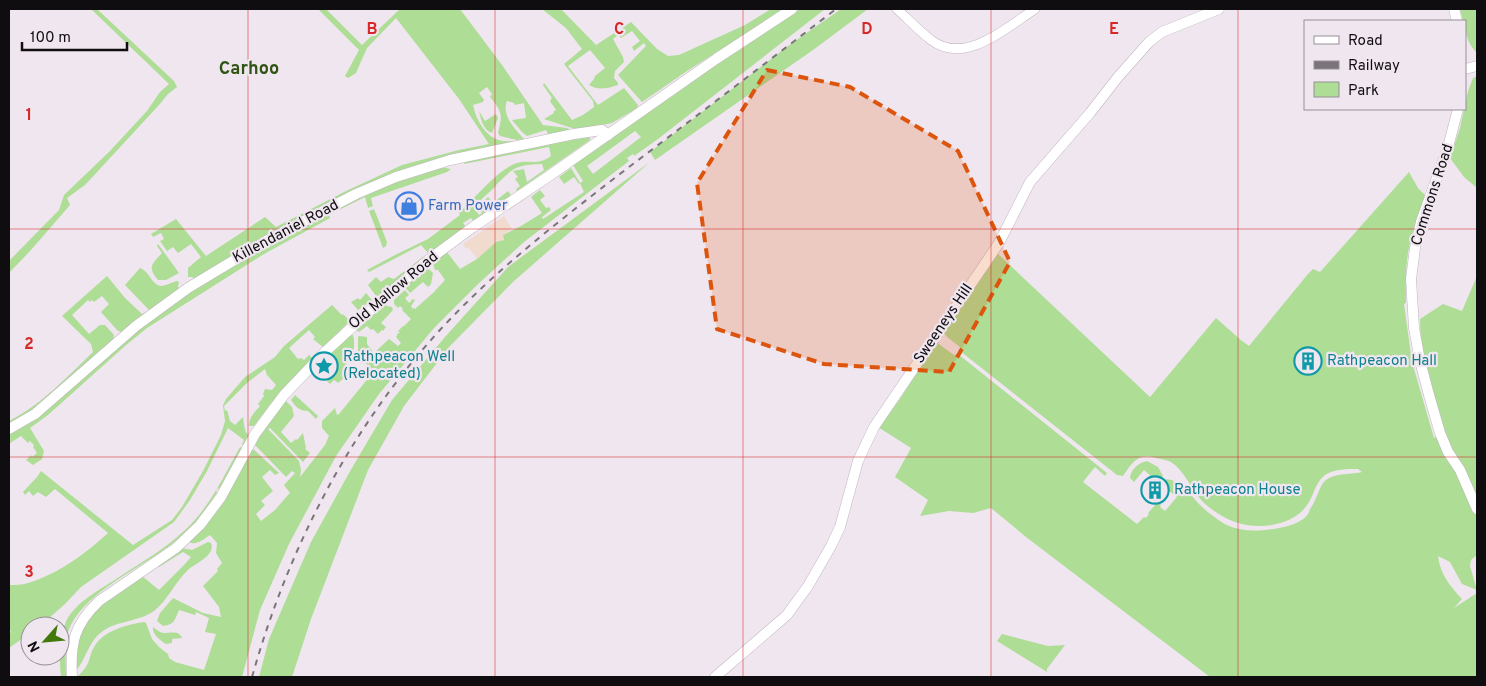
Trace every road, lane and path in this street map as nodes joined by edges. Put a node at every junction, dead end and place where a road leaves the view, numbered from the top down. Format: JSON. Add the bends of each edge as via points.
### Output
{"nodes":[{"id":1,"x":792,"y":9,"type":"edge"},
{"id":2,"x":897,"y":9,"type":"edge"},
{"id":3,"x":1035,"y":9,"type":"edge"},
{"id":4,"x":1219,"y":9,"type":"edge"},
{"id":5,"x":1458,"y":110,"type":"edge"},
{"id":6,"x":608,"y":135,"type":"junction"},
{"id":7,"x":9,"y":429,"type":"edge"},
{"id":8,"x":1477,"y":510,"type":"edge"},
{"id":9,"x":72,"y":677,"type":"edge"},
{"id":10,"x":715,"y":677,"type":"edge"}],
"edges":[{"from":1,"to":6,"type":"street","name":"Old Mallow Road"},
{"from":2,"to":3,"type":"street","via":[[932,41],[946,48],[964,49],[989,39]]},
{"from":4,"to":10,"type":"street","name":"Sweeneys Hill","via":[[1154,37],[1030,182],[999,243],[874,427],[858,462],[840,526],[808,586],[787,615]]},
{"from":5,"to":8,"type":"street","name":"Commons Road","via":[[1421,222],[1411,276],[1420,361],[1440,433]]},
{"from":6,"to":7,"type":"street","name":"Killendaniel Road","via":[[602,130],[574,134],[477,154],[409,173],[356,194],[266,241],[188,288],[131,330],[35,414]]},
{"from":6,"to":9,"type":"street","name":"Old Mallow Road","via":[[430,259],[325,352],[284,395],[255,434],[221,497],[200,525],[176,548],[99,601],[82,619],[73,642]]}]}
